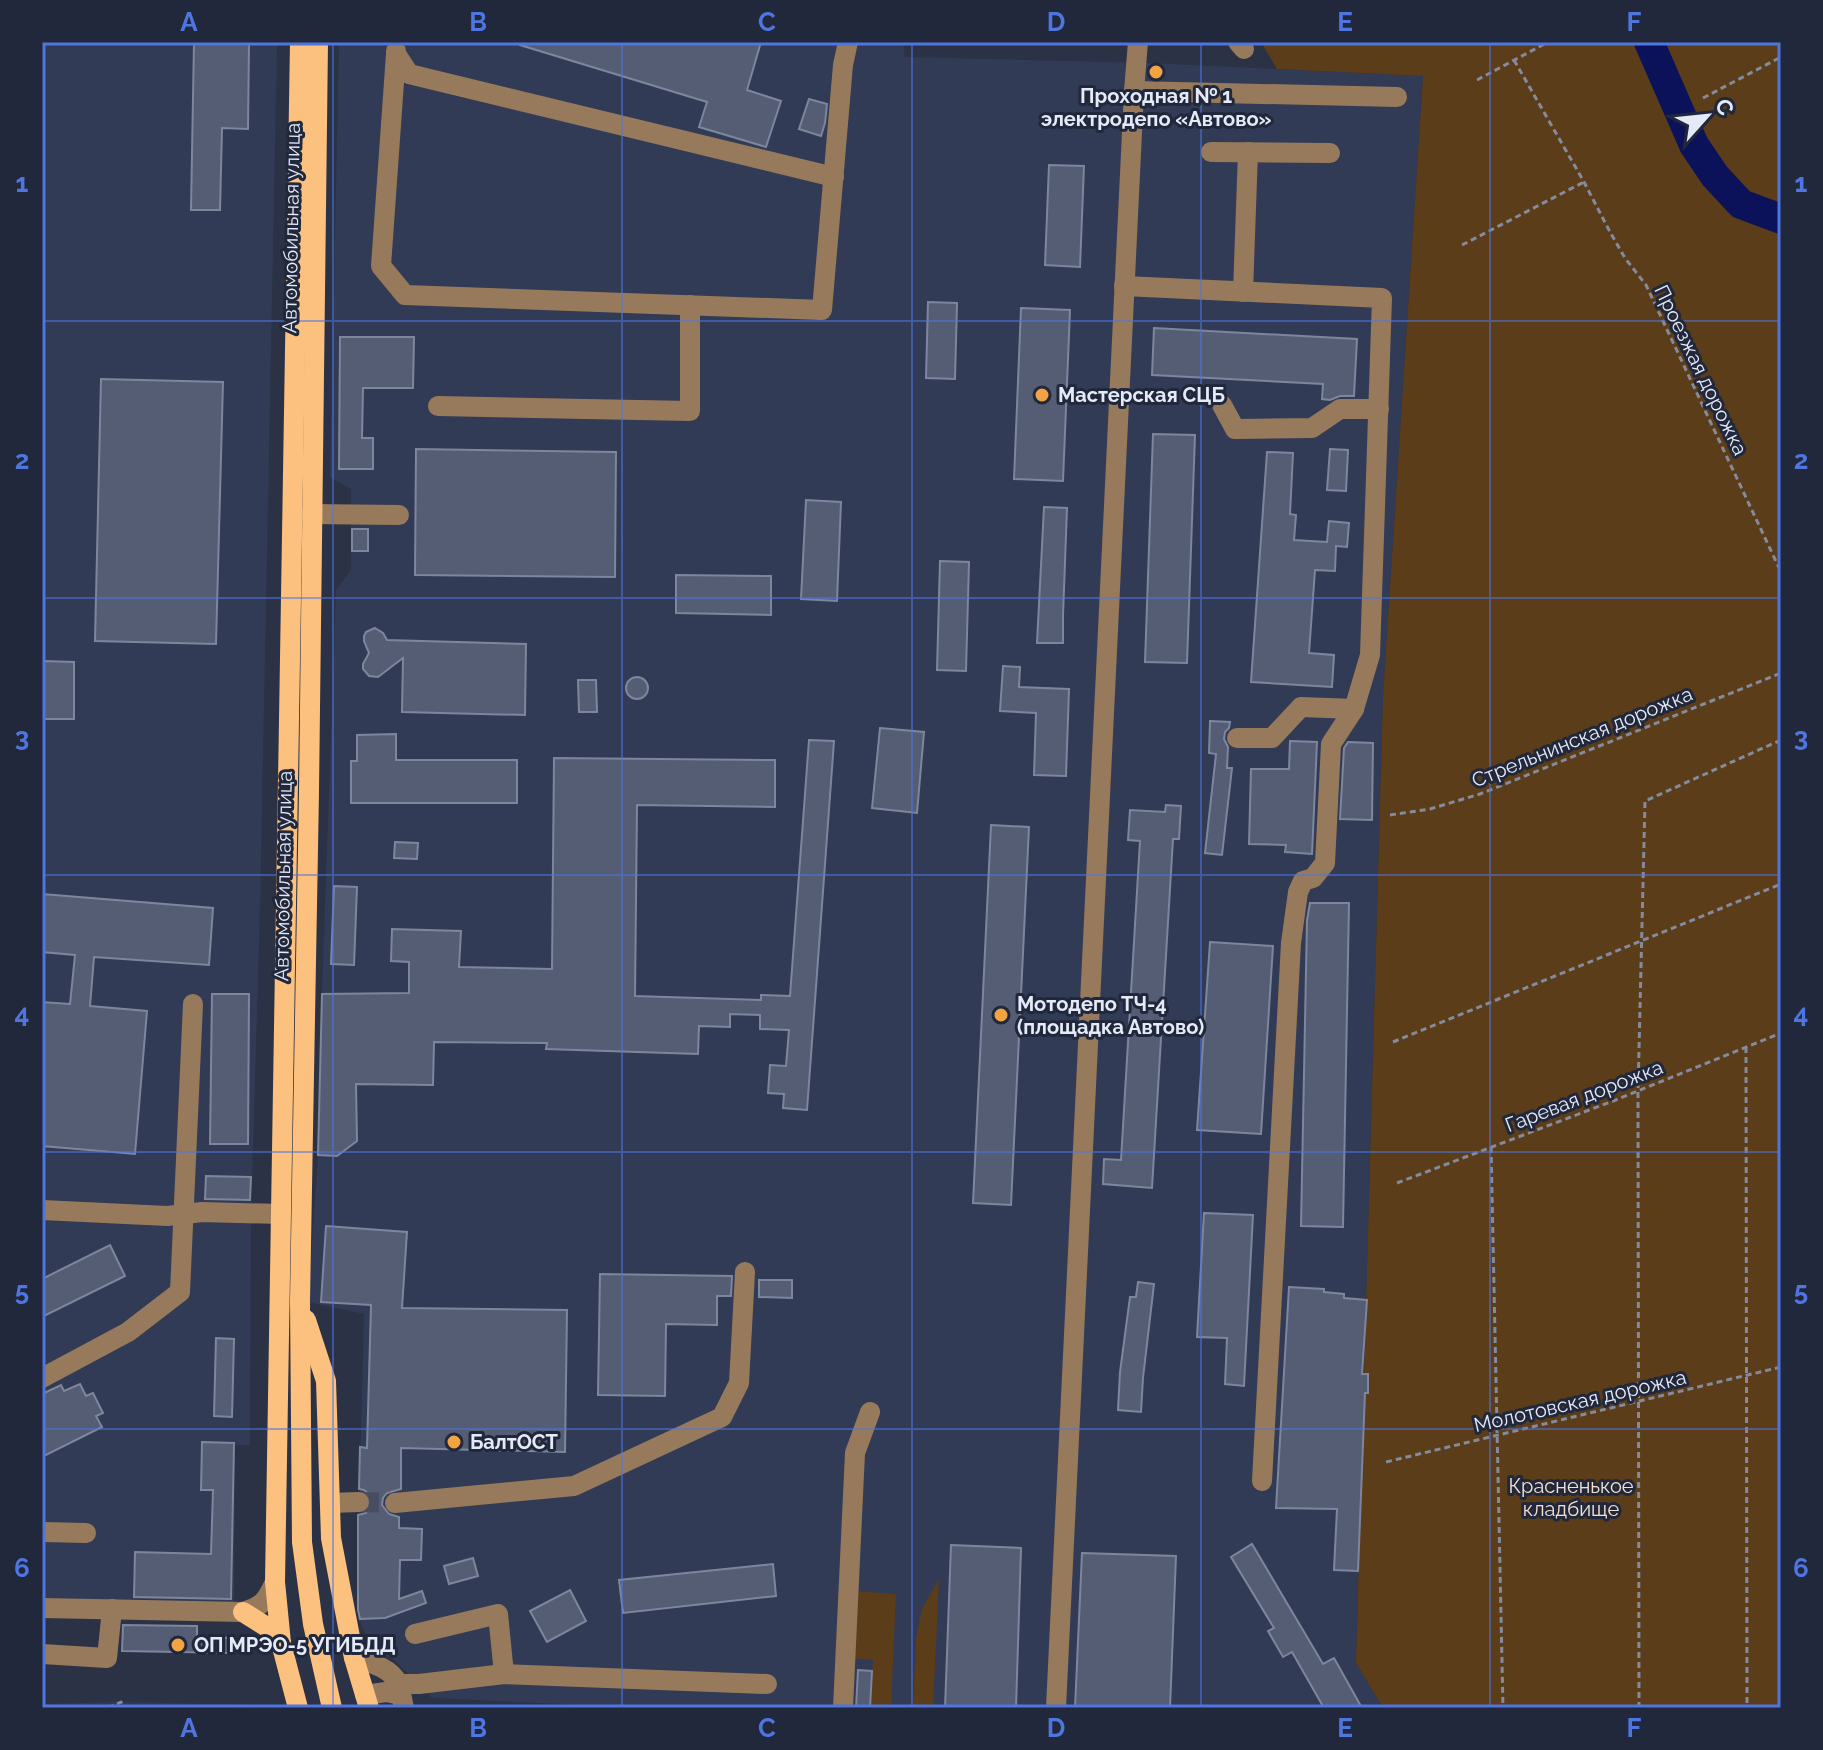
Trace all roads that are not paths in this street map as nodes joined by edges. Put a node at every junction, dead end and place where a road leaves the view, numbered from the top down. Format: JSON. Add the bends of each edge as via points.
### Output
{"nodes":[{"id":1,"x":300,"y":42,"type":"edge"},
{"id":2,"x":318,"y":42,"type":"edge"},
{"id":3,"x":848,"y":42,"type":"edge"},
{"id":4,"x":1138,"y":42,"type":"edge"},
{"id":5,"x":397,"y":48,"type":"edge"},
{"id":6,"x":1134,"y":91,"type":"junction"},
{"id":7,"x":1397,"y":97,"type":"dead end"},
{"id":8,"x":1211,"y":152,"type":"dead end"},
{"id":9,"x":1248,"y":152,"type":"junction"},
{"id":10,"x":1330,"y":153,"type":"dead end"},
{"id":11,"x":834,"y":177,"type":"junction"},
{"id":12,"x":1124,"y":286,"type":"junction"},
{"id":13,"x":1243,"y":292,"type":"junction"},
{"id":14,"x":690,"y":305,"type":"junction"},
{"id":15,"x":1222,"y":405,"type":"dead end"},
{"id":16,"x":438,"y":406,"type":"dead end"},
{"id":17,"x":1379,"y":409,"type":"junction"},
{"id":18,"x":311,"y":514,"type":"junction"},
{"id":19,"x":399,"y":515,"type":"dead end"},
{"id":20,"x":1354,"y":709,"type":"junction"},
{"id":21,"x":1237,"y":738,"type":"dead end"},
{"id":22,"x":193,"y":1004,"type":"dead end"},
{"id":23,"x":42,"y":1210,"type":"edge"},
{"id":24,"x":182,"y":1214,"type":"junction"},
{"id":25,"x":280,"y":1214,"type":"junction"},
{"id":26,"x":745,"y":1272,"type":"dead end"},
{"id":27,"x":300,"y":1301,"type":"junction"},
{"id":28,"x":42,"y":1378,"type":"edge"},
{"id":29,"x":870,"y":1412,"type":"dead end"},
{"id":30,"x":1262,"y":1481,"type":"dead end"},
{"id":31,"x":359,"y":1502,"type":"tunnel mouth"},
{"id":32,"x":330,"y":1503,"type":"junction"},
{"id":33,"x":395,"y":1503,"type":"tunnel mouth"},
{"id":34,"x":42,"y":1532,"type":"edge"},
{"id":35,"x":86,"y":1533,"type":"dead end"},
{"id":36,"x":275,"y":1582,"type":"junction"},
{"id":37,"x":42,"y":1608,"type":"edge"},
{"id":38,"x":112,"y":1609,"type":"junction"},
{"id":39,"x":243,"y":1612,"type":"junction"},
{"id":40,"x":415,"y":1634,"type":"dead end"},
{"id":41,"x":281,"y":1643,"type":"junction"},
{"id":42,"x":42,"y":1654,"type":"edge"},
{"id":43,"x":354,"y":1658,"type":"junction"},
{"id":44,"x":504,"y":1674,"type":"junction"},
{"id":45,"x":767,"y":1684,"type":"dead end"},
{"id":46,"x":401,"y":1696,"type":"edge"},
{"id":47,"x":367,"y":1701,"type":"edge"},
{"id":48,"x":298,"y":1708,"type":"edge"},
{"id":49,"x":332,"y":1708,"type":"edge"},
{"id":50,"x":843,"y":1708,"type":"edge"},
{"id":51,"x":1056,"y":1708,"type":"edge"}],
"edges":[{"from":1,"to":25,"type":"main road","name":"Автомобильная улица"},
{"from":2,"to":18,"type":"main road","name":"Автомобильная улица"},
{"from":3,"to":11,"type":"street"},
{"from":4,"to":6,"type":"street"},
{"from":5,"to":11,"type":"street","via":[[409,74]]},
{"from":5,"to":14,"type":"street","via":[[381,266],[405,295]]},
{"from":6,"to":7,"type":"street"},
{"from":6,"to":12,"type":"street"},
{"from":8,"to":9,"type":"street"},
{"from":9,"to":10,"type":"street"},
{"from":9,"to":13,"type":"street"},
{"from":11,"to":14,"type":"street","via":[[822,310]]},
{"from":12,"to":13,"type":"street"},
{"from":12,"to":51,"type":"street"},
{"from":13,"to":17,"type":"street","via":[[1382,298]]},
{"from":14,"to":16,"type":"street","via":[[690,411]]},
{"from":15,"to":17,"type":"street","via":[[1235,429],[1312,428],[1340,409]]},
{"from":17,"to":20,"type":"street","via":[[1370,655]]},
{"from":18,"to":19,"type":"street"},
{"from":18,"to":27,"type":"main road","name":"Автомобильная улица"},
{"from":20,"to":21,"type":"street","via":[[1301,707],[1272,738]]},
{"from":20,"to":30,"type":"street","via":[[1331,744],[1325,863],[1298,892],[1291,943]]},
{"from":22,"to":24,"type":"street"},
{"from":23,"to":24,"type":"street"},
{"from":24,"to":25,"type":"street"},
{"from":24,"to":28,"type":"street","via":[[180,1292],[128,1332]]},
{"from":25,"to":36,"type":"main road","name":"Автомобильная улица"},
{"from":26,"to":33,"type":"street","via":[[739,1383],[722,1417],[574,1486]]},
{"from":27,"to":32,"type":"main road","via":[[326,1381]]},
{"from":27,"to":49,"type":"main road","name":"Автомобильная улица","via":[[302,1542]]},
{"from":29,"to":50,"type":"street","via":[[855,1453]]},
{"from":31,"to":32,"type":"street"},
{"from":32,"to":43,"type":"main road","via":[[331,1538]]},
{"from":34,"to":35,"type":"street"},
{"from":36,"to":39,"type":"street","via":[[260,1606]]},
{"from":36,"to":41,"type":"main road","name":"Автомобильная улица"},
{"from":37,"to":38,"type":"street"},
{"from":38,"to":39,"type":"street"},
{"from":38,"to":42,"type":"street","via":[[107,1658]]},
{"from":39,"to":41,"type":"main road"},
{"from":40,"to":44,"type":"street","via":[[498,1614]]},
{"from":41,"to":48,"type":"main road","name":"Автомобильная улица"},
{"from":43,"to":46,"type":"street","via":[[390,1673]]},
{"from":43,"to":47,"type":"main road"},
{"from":44,"to":45,"type":"street"},
{"from":44,"to":46,"type":"street","via":[[419,1684]]},
{"from":46,"to":47,"type":"street","via":[[386,1692]]}]}
